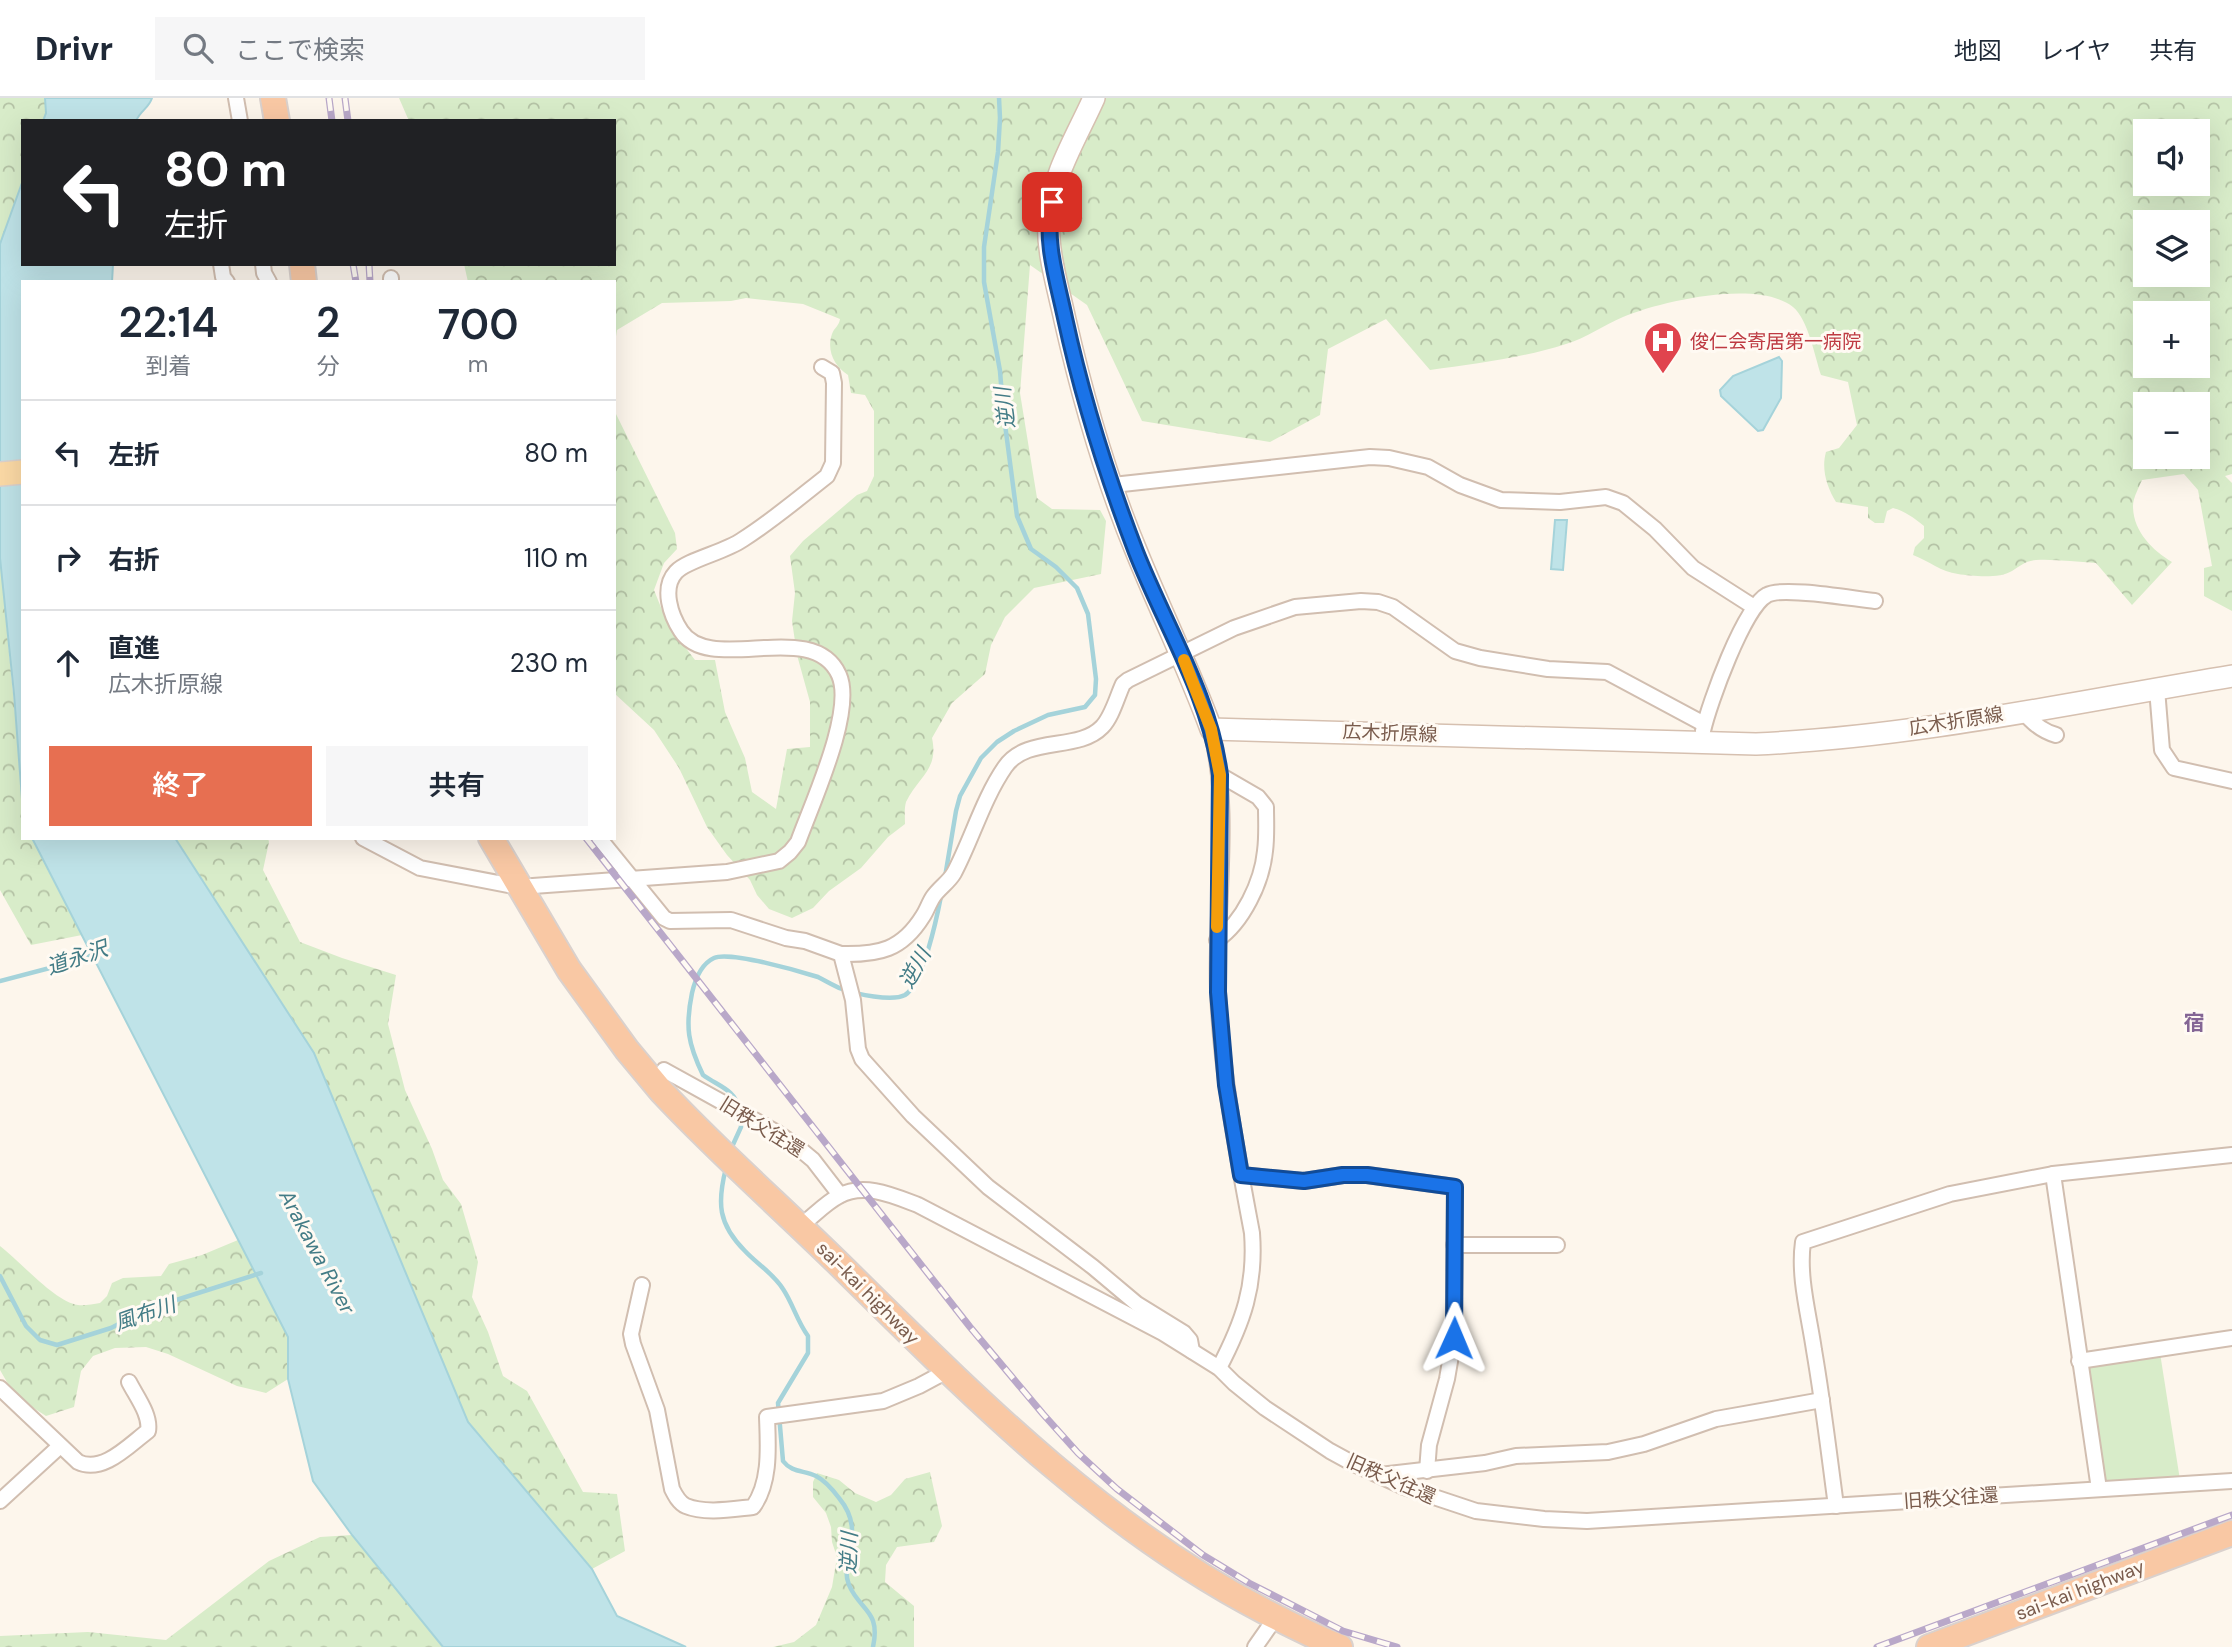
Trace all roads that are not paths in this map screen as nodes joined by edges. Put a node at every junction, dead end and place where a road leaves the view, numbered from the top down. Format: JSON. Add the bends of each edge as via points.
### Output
{"nodes":[{"id":1,"x":236,"y":98,"type":"edge"},
{"id":2,"x":273,"y":98,"type":"edge"},
{"id":3,"x":1094,"y":98,"type":"edge"},
{"id":4,"x":240,"y":119,"type":"edge"},
{"id":5,"x":277,"y":119,"type":"edge"},
{"id":6,"x":822,"y":368,"type":"dead end"},
{"id":7,"x":21,"y":472,"type":"edge"},
{"id":8,"x":0,"y":474,"type":"edge"},
{"id":9,"x":1113,"y":485,"type":"junction"},
{"id":10,"x":1875,"y":601,"type":"dead end"},
{"id":11,"x":1754,"y":607,"type":"junction"},
{"id":12,"x":1181,"y":654,"type":"junction"},
{"id":13,"x":2232,"y":676,"type":"edge"},
{"id":14,"x":2158,"y":689,"type":"junction"},
{"id":15,"x":2023,"y":711,"type":"junction"},
{"id":16,"x":1211,"y":729,"type":"junction"},
{"id":17,"x":1702,"y":733,"type":"junction"},
{"id":18,"x":2056,"y":734,"type":"dead end"},
{"id":19,"x":1220,"y":775,"type":"junction"},
{"id":20,"x":2232,"y":781,"type":"edge"},
{"id":21,"x":367,"y":840,"type":"edge"},
{"id":22,"x":492,"y":840,"type":"edge"},
{"id":23,"x":601,"y":840,"type":"edge"},
{"id":24,"x":631,"y":878,"type":"junction"},
{"id":25,"x":519,"y":887,"type":"junction"},
{"id":26,"x":1217,"y":940,"type":"junction"},
{"id":27,"x":841,"y":954,"type":"junction"},
{"id":28,"x":664,"y":1070,"type":"dead end"},
{"id":29,"x":2232,"y":1155,"type":"edge"},
{"id":30,"x":2053,"y":1174,"type":"junction"},
{"id":31,"x":1241,"y":1175,"type":"junction"},
{"id":32,"x":840,"y":1195,"type":"junction"},
{"id":33,"x":800,"y":1226,"type":"junction"},
{"id":34,"x":1454,"y":1245,"type":"junction"},
{"id":35,"x":1557,"y":1245,"type":"dead end"},
{"id":36,"x":642,"y":1285,"type":"dead end"},
{"id":37,"x":2232,"y":1338,"type":"edge"},
{"id":38,"x":1192,"y":1351,"type":"junction"},
{"id":39,"x":2079,"y":1361,"type":"junction"},
{"id":40,"x":1219,"y":1368,"type":"junction"},
{"id":41,"x":947,"y":1371,"type":"junction"},
{"id":42,"x":129,"y":1382,"type":"dead end"},
{"id":43,"x":0,"y":1388,"type":"edge"},
{"id":44,"x":1822,"y":1399,"type":"junction"},
{"id":45,"x":60,"y":1446,"type":"junction"},
{"id":46,"x":1427,"y":1471,"type":"junction"},
{"id":47,"x":1379,"y":1475,"type":"junction"},
{"id":48,"x":2232,"y":1481,"type":"edge"},
{"id":49,"x":2099,"y":1489,"type":"junction"},
{"id":50,"x":0,"y":1501,"type":"edge"},
{"id":51,"x":1836,"y":1506,"type":"junction"},
{"id":52,"x":2232,"y":1533,"type":"edge"},
{"id":53,"x":1276,"y":1617,"type":"junction"},
{"id":54,"x":1255,"y":1647,"type":"edge"},
{"id":55,"x":1340,"y":1647,"type":"edge"},
{"id":56,"x":1929,"y":1647,"type":"edge"}],
"edges":[{"from":1,"to":4,"type":"street"},
{"from":2,"to":5,"type":"highway"},
{"from":3,"to":9,"type":"main road","via":[[1054,188],[1050,244],[1078,376]]},
{"from":6,"to":24,"type":"street","via":[[832,373],[834,383],[833,463],[827,476],[742,541],[675,572],[669,584],[676,623],[688,642],[705,649],[813,650],[838,673],[843,688],[841,722],[798,842],[779,861],[760,866]]},
{"from":7,"to":8,"type":"main road"},
{"from":9,"to":11,"type":"street","via":[[1370,457],[1428,467],[1500,500],[1560,502],[1606,497],[1623,503],[1656,528],[1693,568]]},
{"from":9,"to":12,"type":"main road","via":[[1136,552]]},
{"from":10,"to":11,"type":"street","via":[[1784,592],[1767,594]]},
{"from":11,"to":17,"type":"street","via":[[1733,647]]},
{"from":12,"to":16,"type":"main road"},
{"from":12,"to":17,"type":"street","via":[[1234,628],[1295,607],[1378,602],[1393,607],[1455,651],[1548,669],[1607,672]]},
{"from":12,"to":27,"type":"street","via":[[1123,684],[1096,732],[1016,756],[1006,765],[985,804],[953,876],[905,939],[884,951]]},
{"from":13,"to":14,"type":"main road","name":"広木折原線"},
{"from":14,"to":15,"type":"main road","name":"広木折原線"},
{"from":14,"to":20,"type":"street","via":[[2162,750],[2174,768]]},
{"from":15,"to":17,"type":"main road","name":"広木折原線","via":[[1819,741],[1756,744]]},
{"from":15,"to":18,"type":"street","via":[[2038,727]]},
{"from":16,"to":17,"type":"main road","name":"広木折原線"},
{"from":16,"to":19,"type":"street"},
{"from":19,"to":26,"type":"street"},
{"from":19,"to":26,"type":"street","via":[[1258,797],[1266,807],[1263,861],[1256,886],[1228,932]]},
{"from":21,"to":25,"type":"street","via":[[420,868]]},
{"from":22,"to":25,"type":"highway","name":"sai-kai highway"},
{"from":23,"to":24,"type":"street"},
{"from":24,"to":25,"type":"street"},
{"from":24,"to":27,"type":"street","via":[[670,921],[731,920]]},
{"from":25,"to":33,"type":"highway","name":"sai-kai highway","via":[[569,970],[627,1050],[678,1109]]},
{"from":26,"to":31,"type":"street","via":[[1226,1085]]},
{"from":27,"to":38,"type":"street","via":[[862,1059],[913,1116],[988,1187],[1136,1304],[1184,1332]]},
{"from":28,"to":32,"type":"street","name":"旧秩父往還","via":[[795,1145]]},
{"from":29,"to":30,"type":"street"},
{"from":30,"to":39,"type":"street"},
{"from":30,"to":44,"type":"street","via":[[1950,1194],[1803,1242],[1804,1283]]},
{"from":31,"to":34,"type":"street","via":[[1304,1181],[1367,1175],[1455,1187]]},
{"from":31,"to":40,"type":"street","via":[[1252,1233],[1253,1275],[1247,1304]]},
{"from":32,"to":33,"type":"street"},
{"from":32,"to":38,"type":"street","name":"旧秩父往還","via":[[881,1191],[918,1205]]},
{"from":33,"to":41,"type":"highway","name":"sai-kai highway"},
{"from":34,"to":35,"type":"street"},
{"from":34,"to":46,"type":"street","via":[[1451,1359]]},
{"from":36,"to":41,"type":"street","via":[[631,1334],[657,1410],[672,1489],[685,1506],[753,1507],[769,1461],[767,1417],[883,1401]]},
{"from":37,"to":39,"type":"street"},
{"from":38,"to":40,"type":"street","name":"旧秩父往還"},
{"from":39,"to":49,"type":"street"},
{"from":40,"to":47,"type":"street","name":"旧秩父往還","via":[[1286,1422]]},
{"from":41,"to":53,"type":"highway","name":"sai-kai highway","via":[[1130,1537]]},
{"from":42,"to":45,"type":"street","via":[[146,1415],[148,1431],[96,1466],[78,1462]]},
{"from":43,"to":45,"type":"street"},
{"from":44,"to":46,"type":"street","via":[[1716,1419],[1608,1452],[1516,1456]]},
{"from":44,"to":51,"type":"street"},
{"from":45,"to":50,"type":"street"},
{"from":46,"to":47,"type":"street"},
{"from":47,"to":51,"type":"street","name":"旧秩父往還","via":[[1476,1511],[1544,1519],[1587,1521]]},
{"from":48,"to":49,"type":"street","name":"旧秩父往還"},
{"from":49,"to":51,"type":"street","name":"旧秩父往還"},
{"from":52,"to":56,"type":"highway","name":"sai-kai highway"},
{"from":53,"to":54,"type":"street"},
{"from":53,"to":55,"type":"highway","name":"sai-kai highway"}]}
